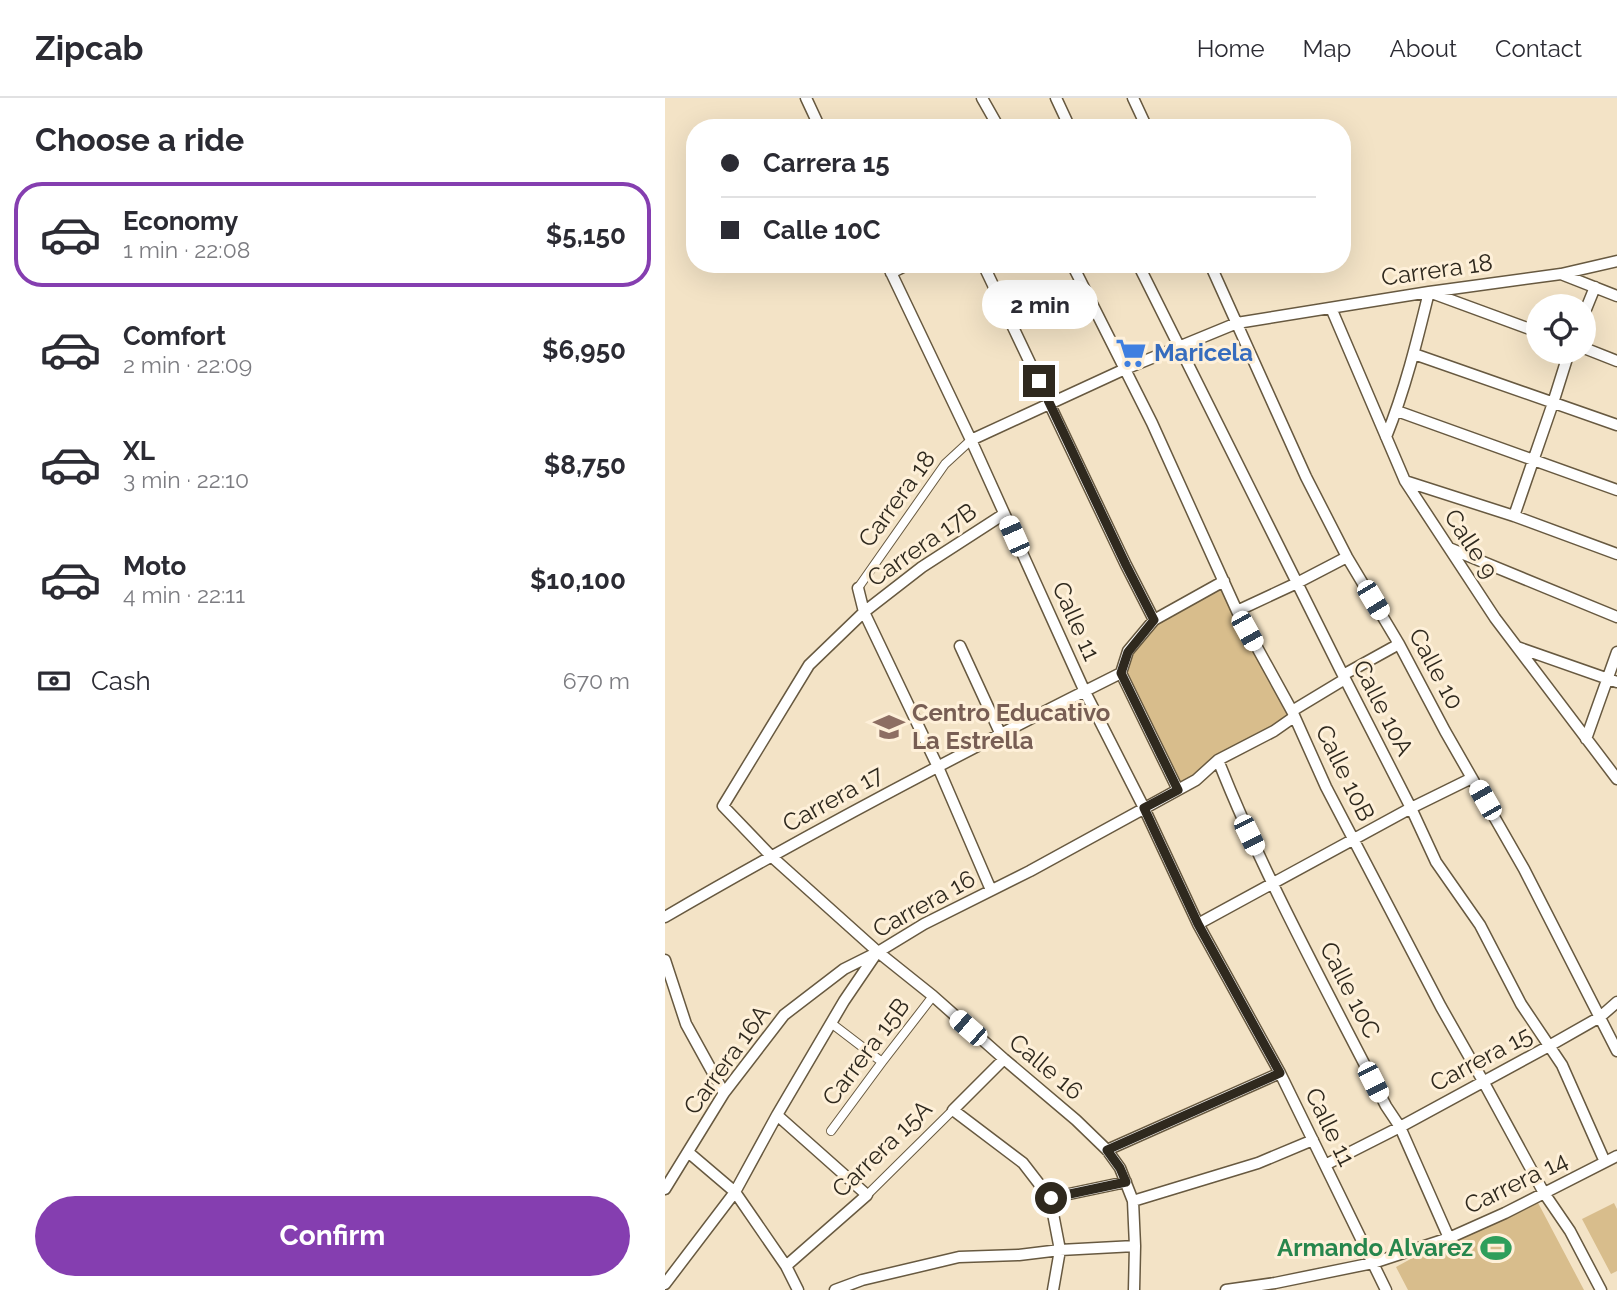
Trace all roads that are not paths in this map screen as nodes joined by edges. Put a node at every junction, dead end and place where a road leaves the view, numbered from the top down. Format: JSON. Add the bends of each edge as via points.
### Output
{"nodes":[{"id":1,"x":806,"y":98,"type":"edge"},
{"id":2,"x":982,"y":98,"type":"edge"},
{"id":3,"x":1056,"y":98,"type":"edge"},
{"id":4,"x":1133,"y":98,"type":"edge"},
{"id":5,"x":816,"y":119,"type":"edge"},
{"id":6,"x":994,"y":119,"type":"edge"},
{"id":7,"x":1066,"y":119,"type":"edge"},
{"id":8,"x":1143,"y":119,"type":"edge"},
{"id":9,"x":1617,"y":261,"type":"edge"},
{"id":10,"x":891,"y":273,"type":"edge"},
{"id":11,"x":987,"y":273,"type":"edge"},
{"id":12,"x":1077,"y":273,"type":"edge"},
{"id":13,"x":1142,"y":273,"type":"edge"},
{"id":14,"x":1214,"y":273,"type":"edge"},
{"id":15,"x":1561,"y":274,"type":"junction"},
{"id":16,"x":1595,"y":287,"type":"junction"},
{"id":17,"x":1429,"y":292,"type":"junction"},
{"id":18,"x":1592,"y":294,"type":"edge"},
{"id":19,"x":1617,"y":296,"type":"edge"},
{"id":20,"x":1331,"y":308,"type":"junction"},
{"id":21,"x":1237,"y":323,"type":"junction"},
{"id":22,"x":1526,"y":328,"type":"edge"},
{"id":23,"x":1179,"y":347,"type":"junction"},
{"id":24,"x":1596,"y":352,"type":"edge"},
{"id":25,"x":1414,"y":354,"type":"junction"},
{"id":26,"x":1617,"y":360,"type":"edge"},
{"id":27,"x":1565,"y":364,"type":"edge"},
{"id":28,"x":1125,"y":369,"type":"junction"},
{"id":29,"x":1553,"y":403,"type":"junction"},
{"id":30,"x":1050,"y":404,"type":"junction"},
{"id":31,"x":1397,"y":411,"type":"junction"},
{"id":32,"x":1617,"y":425,"type":"edge"},
{"id":33,"x":1386,"y":437,"type":"junction"},
{"id":34,"x":971,"y":440,"type":"junction"},
{"id":35,"x":1534,"y":461,"type":"junction"},
{"id":36,"x":1405,"y":481,"type":"junction"},
{"id":37,"x":1617,"y":490,"type":"edge"},
{"id":38,"x":1004,"y":514,"type":"junction"},
{"id":39,"x":1514,"y":516,"type":"junction"},
{"id":40,"x":1449,"y":548,"type":"junction"},
{"id":41,"x":1617,"y":554,"type":"edge"},
{"id":42,"x":1347,"y":557,"type":"junction"},
{"id":43,"x":1224,"y":581,"type":"junction"},
{"id":44,"x":1297,"y":583,"type":"junction"},
{"id":45,"x":858,"y":588,"type":"joint"},
{"id":46,"x":1237,"y":611,"type":"junction"},
{"id":47,"x":865,"y":612,"type":"junction"},
{"id":48,"x":1617,"y":617,"type":"edge"},
{"id":49,"x":1154,"y":620,"type":"junction"},
{"id":50,"x":1399,"y":644,"type":"junction"},
{"id":51,"x":960,"y":646,"type":"dead end"},
{"id":52,"x":1517,"y":647,"type":"junction"},
{"id":53,"x":1617,"y":652,"type":"edge"},
{"id":54,"x":1121,"y":673,"type":"junction"},
{"id":55,"x":1344,"y":677,"type":"junction"},
{"id":56,"x":1612,"y":680,"type":"edge"},
{"id":57,"x":1085,"y":691,"type":"junction"},
{"id":58,"x":1293,"y":714,"type":"junction"},
{"id":59,"x":1001,"y":735,"type":"junction"},
{"id":60,"x":1586,"y":738,"type":"junction"},
{"id":61,"x":1218,"y":760,"type":"junction"},
{"id":62,"x":938,"y":767,"type":"junction"},
{"id":63,"x":1472,"y":778,"type":"junction"},
{"id":64,"x":1617,"y":779,"type":"edge"},
{"id":65,"x":1178,"y":790,"type":"junction"},
{"id":66,"x":1144,"y":808,"type":"junction"},
{"id":67,"x":1411,"y":808,"type":"junction"},
{"id":68,"x":1353,"y":839,"type":"junction"},
{"id":69,"x":771,"y":856,"type":"junction"},
{"id":70,"x":1273,"y":882,"type":"junction"},
{"id":71,"x":991,"y":891,"type":"junction"},
{"id":72,"x":665,"y":917,"type":"edge"},
{"id":73,"x":1198,"y":924,"type":"junction"},
{"id":74,"x":878,"y":952,"type":"junction"},
{"id":75,"x":665,"y":960,"type":"edge"},
{"id":76,"x":933,"y":996,"type":"junction"},
{"id":77,"x":1617,"y":1002,"type":"edge"},
{"id":78,"x":1600,"y":1017,"type":"junction"},
{"id":79,"x":831,"y":1023,"type":"junction"},
{"id":80,"x":1549,"y":1046,"type":"junction"},
{"id":81,"x":1617,"y":1051,"type":"edge"},
{"id":82,"x":1004,"y":1059,"type":"junction"},
{"id":83,"x":882,"y":1062,"type":"junction"},
{"id":84,"x":1280,"y":1073,"type":"junction"},
{"id":85,"x":1483,"y":1081,"type":"junction"},
{"id":86,"x":724,"y":1093,"type":"junction"},
{"id":87,"x":953,"y":1110,"type":"junction"},
{"id":88,"x":777,"y":1115,"type":"junction"},
{"id":89,"x":1399,"y":1127,"type":"junction"},
{"id":90,"x":831,"y":1131,"type":"dead end"},
{"id":91,"x":1313,"y":1140,"type":"junction"},
{"id":92,"x":1107,"y":1150,"type":"junction"},
{"id":93,"x":688,"y":1152,"type":"junction"},
{"id":94,"x":1617,"y":1156,"type":"edge"},
{"id":95,"x":1605,"y":1163,"type":"junction"},
{"id":96,"x":1325,"y":1165,"type":"junction"},
{"id":97,"x":1126,"y":1182,"type":"junction"},
{"id":98,"x":665,"y":1189,"type":"edge"},
{"id":99,"x":735,"y":1192,"type":"junction"},
{"id":100,"x":1544,"y":1193,"type":"junction"},
{"id":101,"x":867,"y":1195,"type":"junction"},
{"id":102,"x":1051,"y":1198,"type":"junction"},
{"id":103,"x":1133,"y":1200,"type":"junction"},
{"id":104,"x":1449,"y":1238,"type":"junction"},
{"id":105,"x":1135,"y":1246,"type":"junction"},
{"id":106,"x":1060,"y":1250,"type":"junction"},
{"id":107,"x":1373,"y":1263,"type":"junction"},
{"id":108,"x":786,"y":1266,"type":"junction"},
{"id":109,"x":665,"y":1284,"type":"edge"},
{"id":110,"x":1275,"y":1286,"type":"edge"},
{"id":111,"x":798,"y":1290,"type":"edge"},
{"id":112,"x":835,"y":1290,"type":"edge"},
{"id":113,"x":1053,"y":1290,"type":"edge"},
{"id":114,"x":1134,"y":1290,"type":"edge"},
{"id":115,"x":1229,"y":1290,"type":"edge"},
{"id":116,"x":1386,"y":1290,"type":"edge"},
{"id":117,"x":1601,"y":1290,"type":"edge"}],
"edges":[{"from":1,"to":5,"type":"street"},
{"from":2,"to":6,"type":"street"},
{"from":3,"to":7,"type":"street"},
{"from":4,"to":8,"type":"street"},
{"from":9,"to":15,"type":"street","name":"Carrera 18"},
{"from":10,"to":34,"type":"street","name":"Calle 11"},
{"from":11,"to":30,"type":"street"},
{"from":12,"to":28,"type":"street","name":"Calle 10B"},
{"from":13,"to":23,"type":"street","name":"Calle 10A"},
{"from":14,"to":21,"type":"street","name":"Calle 10"},
{"from":15,"to":16,"type":"street"},
{"from":15,"to":17,"type":"street","name":"Carrera 18"},
{"from":16,"to":18,"type":"street"},
{"from":16,"to":19,"type":"street"},
{"from":17,"to":20,"type":"street","name":"Carrera 18"},
{"from":17,"to":22,"type":"street"},
{"from":17,"to":25,"type":"street"},
{"from":20,"to":21,"type":"street","name":"Carrera 18"},
{"from":20,"to":33,"type":"street","name":"Calle 9"},
{"from":21,"to":23,"type":"street","name":"Carrera 18"},
{"from":21,"to":42,"type":"street","name":"Calle 10"},
{"from":23,"to":28,"type":"street","name":"Carrera 18"},
{"from":23,"to":44,"type":"street","name":"Calle 10A"},
{"from":24,"to":26,"type":"street"},
{"from":25,"to":29,"type":"street"},
{"from":25,"to":31,"type":"street"},
{"from":27,"to":29,"type":"street"},
{"from":28,"to":30,"type":"street","name":"Carrera 18"},
{"from":28,"to":43,"type":"street","name":"Calle 10B"},
{"from":29,"to":32,"type":"street"},
{"from":29,"to":35,"type":"street"},
{"from":30,"to":34,"type":"street","name":"Carrera 18"},
{"from":30,"to":49,"type":"street"},
{"from":31,"to":33,"type":"street"},
{"from":31,"to":35,"type":"street"},
{"from":33,"to":36,"type":"street","name":"Calle 9"},
{"from":34,"to":38,"type":"street","name":"Calle 11"},
{"from":34,"to":45,"type":"street","name":"Carrera 18","via":[[945,464]]},
{"from":35,"to":37,"type":"street"},
{"from":35,"to":39,"type":"street"},
{"from":36,"to":39,"type":"street"},
{"from":36,"to":40,"type":"street","name":"Calle 9"},
{"from":38,"to":47,"type":"street","name":"Carrera 17B","via":[[922,567]]},
{"from":38,"to":57,"type":"street","name":"Calle 11"},
{"from":39,"to":41,"type":"street"},
{"from":40,"to":48,"type":"street"},
{"from":40,"to":52,"type":"street","name":"Calle 9"},
{"from":42,"to":44,"type":"street"},
{"from":42,"to":50,"type":"street","name":"Calle 10"},
{"from":43,"to":46,"type":"street","name":"Calle 10B"},
{"from":43,"to":49,"type":"street"},
{"from":44,"to":46,"type":"street"},
{"from":44,"to":55,"type":"street","name":"Calle 10A"},
{"from":45,"to":47,"type":"street"},
{"from":46,"to":58,"type":"street","name":"Calle 10B"},
{"from":47,"to":62,"type":"street"},
{"from":47,"to":69,"type":"street","name":"Calle 16","via":[[809,665],[723,806]]},
{"from":49,"to":54,"type":"street","via":[[1128,652]]},
{"from":50,"to":55,"type":"street","name":"Carrera 16"},
{"from":50,"to":63,"type":"street","name":"Calle 10"},
{"from":51,"to":59,"type":"street"},
{"from":52,"to":56,"type":"street"},
{"from":52,"to":60,"type":"street","name":"Calle 9"},
{"from":53,"to":56,"type":"street"},
{"from":54,"to":57,"type":"street","name":"Carrera 17"},
{"from":54,"to":65,"type":"street"},
{"from":55,"to":58,"type":"street","name":"Carrera 16"},
{"from":55,"to":67,"type":"street","name":"Calle 10A"},
{"from":56,"to":60,"type":"street"},
{"from":57,"to":59,"type":"street","name":"Carrera 17"},
{"from":57,"to":66,"type":"street","name":"Calle 11"},
{"from":58,"to":61,"type":"street","name":"Carrera 16","via":[[1273,731]]},
{"from":58,"to":68,"type":"street","name":"Calle 10B"},
{"from":59,"to":62,"type":"street","name":"Carrera 17"},
{"from":60,"to":64,"type":"street","name":"Calle 9"},
{"from":61,"to":65,"type":"street","name":"Carrera 16"},
{"from":61,"to":70,"type":"street","name":"Calle 10C"},
{"from":62,"to":69,"type":"street","name":"Carrera 17"},
{"from":62,"to":71,"type":"street"},
{"from":63,"to":67,"type":"street"},
{"from":63,"to":78,"type":"street","name":"Calle 10"},
{"from":65,"to":66,"type":"street","name":"Carrera 16"},
{"from":66,"to":71,"type":"street","name":"Carrera 16"},
{"from":66,"to":73,"type":"street","name":"Calle 11"},
{"from":67,"to":68,"type":"street"},
{"from":67,"to":80,"type":"street","name":"Calle 10A","via":[[1436,862],[1480,925],[1521,1004]]},
{"from":68,"to":70,"type":"street"},
{"from":68,"to":85,"type":"street","name":"Calle 10B"},
{"from":69,"to":72,"type":"street","name":"Carrera 17"},
{"from":69,"to":74,"type":"street","name":"Calle 16"},
{"from":70,"to":73,"type":"street"},
{"from":70,"to":89,"type":"street","name":"Calle 10C"},
{"from":71,"to":74,"type":"street","name":"Carrera 16"},
{"from":73,"to":84,"type":"street","name":"Calle 11"},
{"from":74,"to":76,"type":"street","name":"Calle 16"},
{"from":74,"to":79,"type":"street","name":"Carrera 16"},
{"from":74,"to":86,"type":"street","name":"Carrera 16A","via":[[844,969],[784,1015]]},
{"from":75,"to":86,"type":"street","via":[[686,1024]]},
{"from":76,"to":82,"type":"street","name":"Calle 16"},
{"from":76,"to":83,"type":"street","name":"Carrera 15B"},
{"from":77,"to":78,"type":"street","name":"Carrera 15"},
{"from":78,"to":80,"type":"street","name":"Carrera 15"},
{"from":78,"to":81,"type":"street","name":"Calle 10"},
{"from":79,"to":83,"type":"street"},
{"from":79,"to":88,"type":"street","name":"Carrera 16"},
{"from":80,"to":85,"type":"street","name":"Carrera 15"},
{"from":80,"to":95,"type":"street","name":"Calle 10A","via":[[1562,1065]]},
{"from":82,"to":87,"type":"street","name":"Carrera 15A"},
{"from":82,"to":92,"type":"street","name":"Calle 16"},
{"from":83,"to":90,"type":"street","name":"Carrera 15B"},
{"from":84,"to":91,"type":"street","name":"Calle 11"},
{"from":84,"to":92,"type":"street"},
{"from":85,"to":89,"type":"street","name":"Carrera 15"},
{"from":85,"to":100,"type":"street","name":"Calle 10B"},
{"from":86,"to":93,"type":"street","name":"Carrera 16A"},
{"from":87,"to":101,"type":"street","name":"Carrera 15A"},
{"from":87,"to":102,"type":"street","via":[[1023,1163]]},
{"from":88,"to":99,"type":"street","name":"Carrera 16"},
{"from":88,"to":101,"type":"street"},
{"from":89,"to":96,"type":"street","name":"Carrera 15"},
{"from":89,"to":104,"type":"street","name":"Calle 10C"},
{"from":91,"to":96,"type":"street","name":"Calle 11"},
{"from":91,"to":103,"type":"street","via":[[1258,1163]]},
{"from":92,"to":97,"type":"street","name":"Calle 16"},
{"from":93,"to":98,"type":"street","name":"Carrera 16A"},
{"from":93,"to":99,"type":"street"},
{"from":94,"to":95,"type":"street","name":"Carrera 14"},
{"from":95,"to":100,"type":"street","name":"Carrera 14"},
{"from":96,"to":107,"type":"street","name":"Calle 11"},
{"from":97,"to":102,"type":"street"},
{"from":97,"to":103,"type":"street","name":"Calle 16"},
{"from":99,"to":108,"type":"street"},
{"from":99,"to":109,"type":"street","name":"Carrera 16"},
{"from":100,"to":104,"type":"street","name":"Carrera 14"},
{"from":100,"to":117,"type":"street","name":"Calle 10B"},
{"from":101,"to":108,"type":"street","name":"Carrera 15A"},
{"from":102,"to":106,"type":"street"},
{"from":103,"to":105,"type":"street","name":"Calle 16"},
{"from":104,"to":107,"type":"street","name":"Carrera 14"},
{"from":105,"to":106,"type":"street"},
{"from":105,"to":114,"type":"street","name":"Calle 16"},
{"from":106,"to":112,"type":"street","via":[[959,1257]]},
{"from":106,"to":113,"type":"street"},
{"from":107,"to":110,"type":"street","name":"Carrera 14"},
{"from":107,"to":116,"type":"street","name":"Calle 11"},
{"from":108,"to":111,"type":"street"},
{"from":110,"to":115,"type":"street","name":"Carrera 14"}]}
